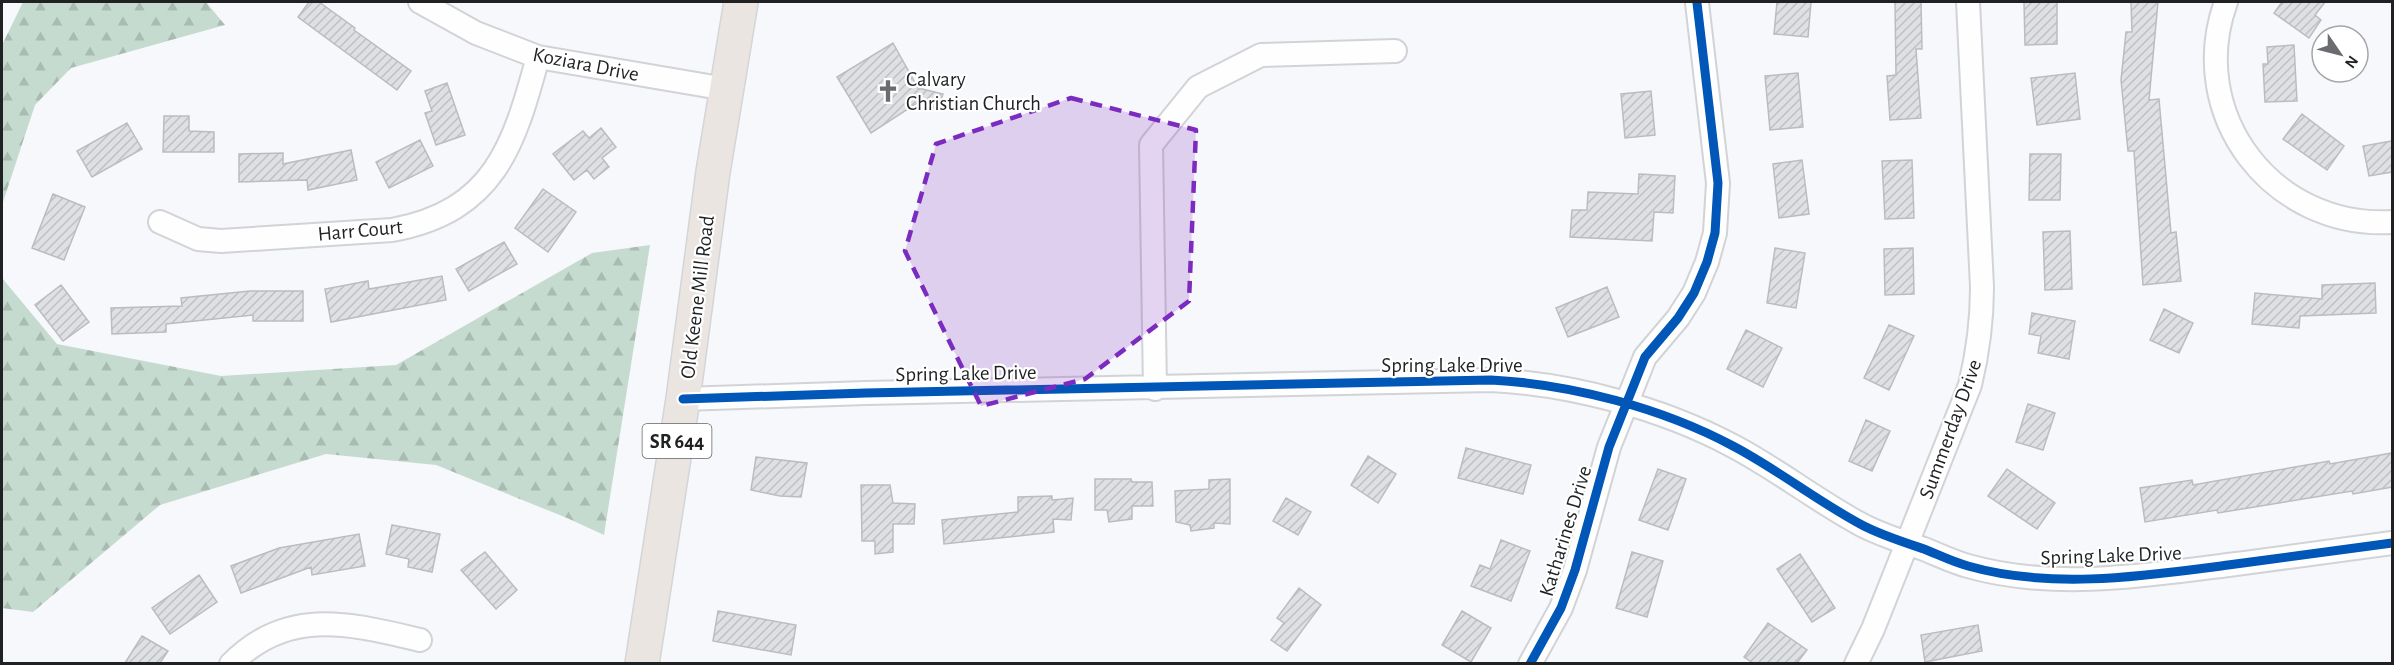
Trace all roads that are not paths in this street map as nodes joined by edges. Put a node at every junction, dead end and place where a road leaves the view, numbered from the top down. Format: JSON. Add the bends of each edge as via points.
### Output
{"nodes":[{"id":1,"x":420,"y":2,"type":"edge"},
{"id":2,"x":741,"y":2,"type":"edge"},
{"id":3,"x":1968,"y":2,"type":"edge"},
{"id":4,"x":2226,"y":2,"type":"edge"},
{"id":5,"x":1697,"y":3,"type":"dead end"},
{"id":6,"x":1395,"y":51,"type":"dead end"},
{"id":7,"x":538,"y":57,"type":"junction"},
{"id":8,"x":726,"y":89,"type":"junction"},
{"id":9,"x":160,"y":222,"type":"dead end"},
{"id":10,"x":2392,"y":222,"type":"edge"},
{"id":11,"x":1155,"y":389,"type":"junction"},
{"id":12,"x":683,"y":399,"type":"junction"},
{"id":13,"x":1626,"y":405,"type":"junction"},
{"id":14,"x":1907,"y":543,"type":"junction"},
{"id":15,"x":2392,"y":543,"type":"edge"},
{"id":16,"x":420,"y":640,"type":"dead end"},
{"id":17,"x":231,"y":663,"type":"edge"},
{"id":18,"x":642,"y":663,"type":"edge"},
{"id":19,"x":1530,"y":663,"type":"edge"},
{"id":20,"x":1856,"y":663,"type":"edge"}],
"edges":[{"from":1,"to":7,"type":"street","name":"Koziara Drive","via":[[476,33]]},
{"from":2,"to":8,"type":"main road","name":"Old Keene Mill Road","number":"SR 644"},
{"from":3,"to":14,"type":"street","name":"Summerday Drive","via":[[1982,287],[1978,353],[1970,385]]},
{"from":4,"to":10,"type":"street","via":[[2218,29],[2218,84],[2224,110],[2250,159],[2282,190],[2321,212],[2350,220]]},
{"from":5,"to":13,"type":"street","name":"Katharines Drive","via":[[1718,183],[1715,234],[1694,293],[1645,357]]},
{"from":6,"to":11,"type":"street","via":[[1261,55],[1198,87],[1151,145]]},
{"from":7,"to":8,"type":"street","name":"Koziara Drive"},
{"from":7,"to":9,"type":"street","name":"Harr Court","via":[[524,110],[506,153],[470,196],[438,216],[392,230],[221,241],[198,239]]},
{"from":8,"to":12,"type":"main road","name":"Old Keene Mill Road","number":"SR 644"},
{"from":11,"to":12,"type":"street","name":"Spring Lake Drive"},
{"from":11,"to":13,"type":"street","name":"Spring Lake Drive","via":[[1491,380],[1566,388]]},
{"from":12,"to":18,"type":"main road","name":"Old Keene Mill Road","number":"SR 644"},
{"from":13,"to":14,"type":"street","name":"Spring Lake Drive","via":[[1664,416],[1730,444],[1864,526]]},
{"from":13,"to":19,"type":"street","name":"Katharines Drive","via":[[1609,447],[1561,608]]},
{"from":14,"to":15,"type":"street","name":"Spring Lake Drive","via":[[1991,571],[2084,579],[2184,571]]},
{"from":14,"to":20,"type":"street","name":"Summerday Drive"},
{"from":16,"to":17,"type":"street","via":[[352,625],[322,623],[266,638]]}]}
